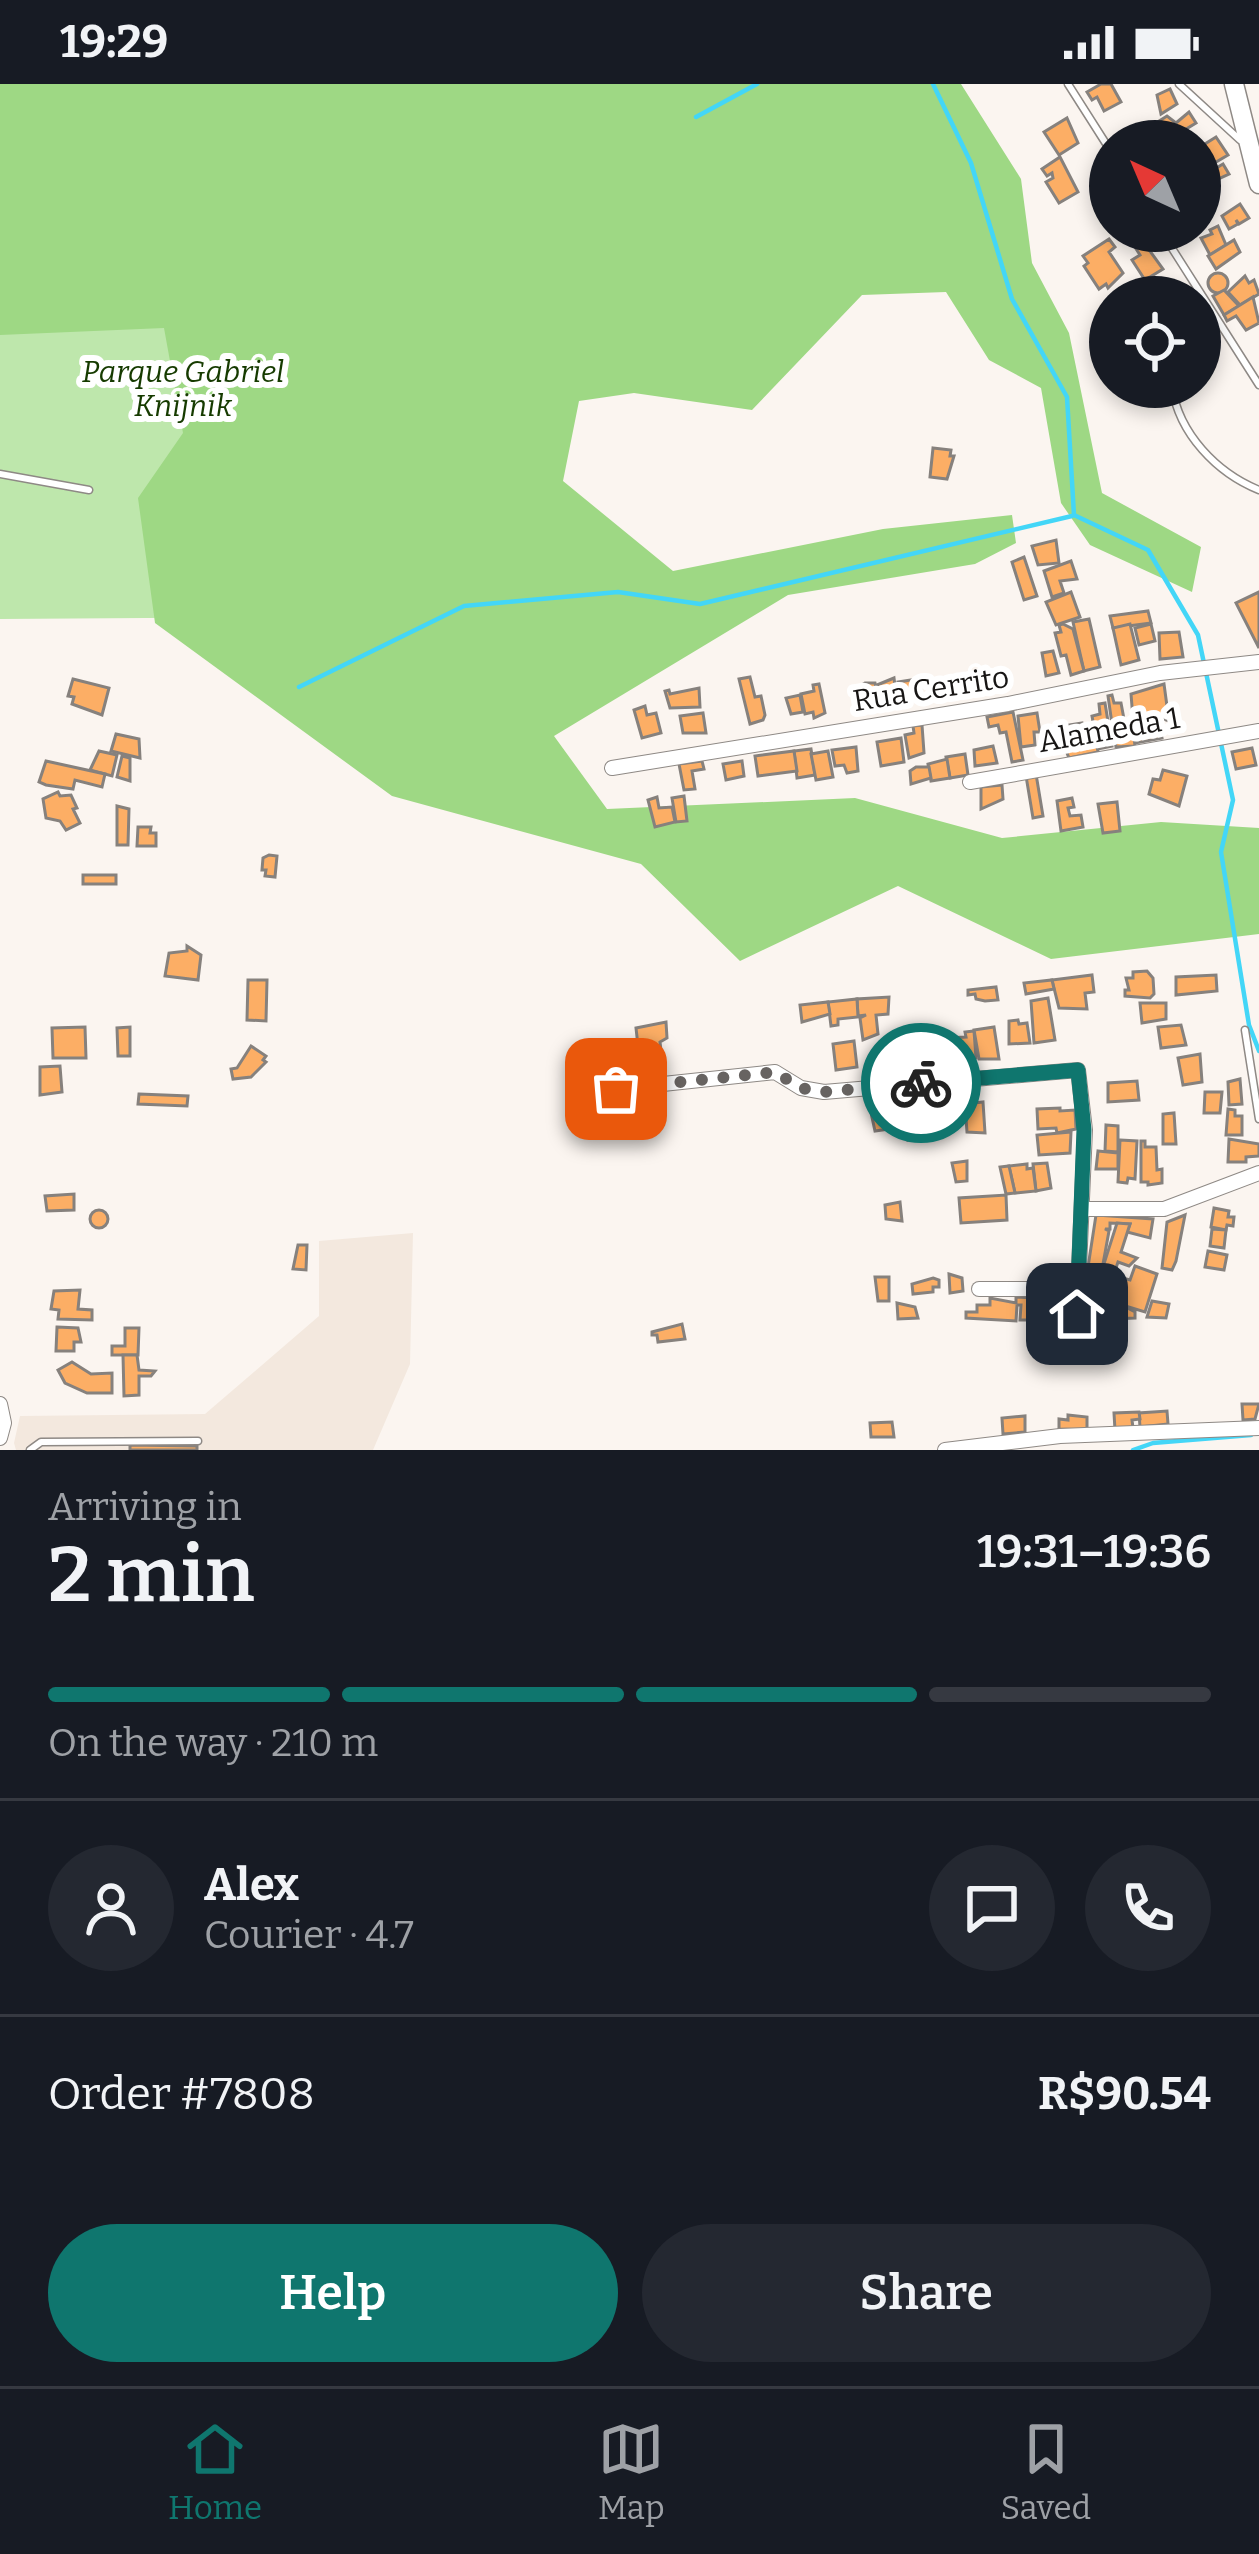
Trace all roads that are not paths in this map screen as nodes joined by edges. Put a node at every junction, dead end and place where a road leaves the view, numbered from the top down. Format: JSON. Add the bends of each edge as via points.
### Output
{"nodes":[{"id":1,"x":1068,"y":84,"type":"edge"},
{"id":2,"x":1178,"y":84,"type":"edge"},
{"id":3,"x":1234,"y":84,"type":"edge"},
{"id":4,"x":1091,"y":120,"type":"edge"},
{"id":5,"x":1252,"y":150,"type":"junction"},
{"id":6,"x":1259,"y":184,"type":"edge"},
{"id":7,"x":1174,"y":252,"type":"edge"},
{"id":8,"x":1259,"y":385,"type":"edge"},
{"id":9,"x":1178,"y":408,"type":"edge"},
{"id":10,"x":0,"y":474,"type":"edge"},
{"id":11,"x":89,"y":490,"type":"dead end"},
{"id":12,"x":1259,"y":490,"type":"edge"},
{"id":13,"x":1259,"y":662,"type":"edge"},
{"id":14,"x":1259,"y":731,"type":"edge"},
{"id":15,"x":612,"y":768,"type":"dead end"},
{"id":16,"x":970,"y":782,"type":"dead end"},
{"id":17,"x":1244,"y":1030,"type":"dead end"},
{"id":18,"x":616,"y":1089,"type":"dead end"},
{"id":19,"x":1259,"y":1119,"type":"edge"},
{"id":20,"x":1259,"y":1173,"type":"edge"},
{"id":21,"x":1082,"y":1209,"type":"junction"},
{"id":22,"x":979,"y":1289,"type":"dead end"},
{"id":23,"x":1078,"y":1289,"type":"junction"},
{"id":24,"x":1077,"y":1314,"type":"dead end"},
{"id":25,"x":0,"y":1404,"type":"edge"},
{"id":26,"x":1259,"y":1428,"type":"edge"},
{"id":27,"x":0,"y":1438,"type":"edge"},
{"id":28,"x":198,"y":1441,"type":"dead end"},
{"id":29,"x":30,"y":1450,"type":"edge"},
{"id":30,"x":945,"y":1450,"type":"edge"}],
"edges":[{"from":1,"to":4,"type":"lane"},
{"from":2,"to":5,"type":"lane"},
{"from":3,"to":5,"type":"street"},
{"from":5,"to":6,"type":"street"},
{"from":7,"to":8,"type":"lane"},
{"from":9,"to":12,"type":"lane","via":[[1218,468]]},
{"from":10,"to":11,"type":"lane"},
{"from":13,"to":15,"type":"street","name":"Rua Cerrito"},
{"from":14,"to":16,"type":"street","name":"Alameda 1"},
{"from":17,"to":19,"type":"lane"},
{"from":18,"to":21,"type":"street","via":[[775,1072],[824,1092],[1078,1070]]},
{"from":20,"to":21,"type":"street","via":[[1164,1209]]},
{"from":21,"to":23,"type":"street"},
{"from":22,"to":23,"type":"street"},
{"from":23,"to":24,"type":"street"},
{"from":25,"to":27,"type":"street"},
{"from":26,"to":30,"type":"street"},
{"from":28,"to":29,"type":"lane","via":[[41,1442]]}]}
